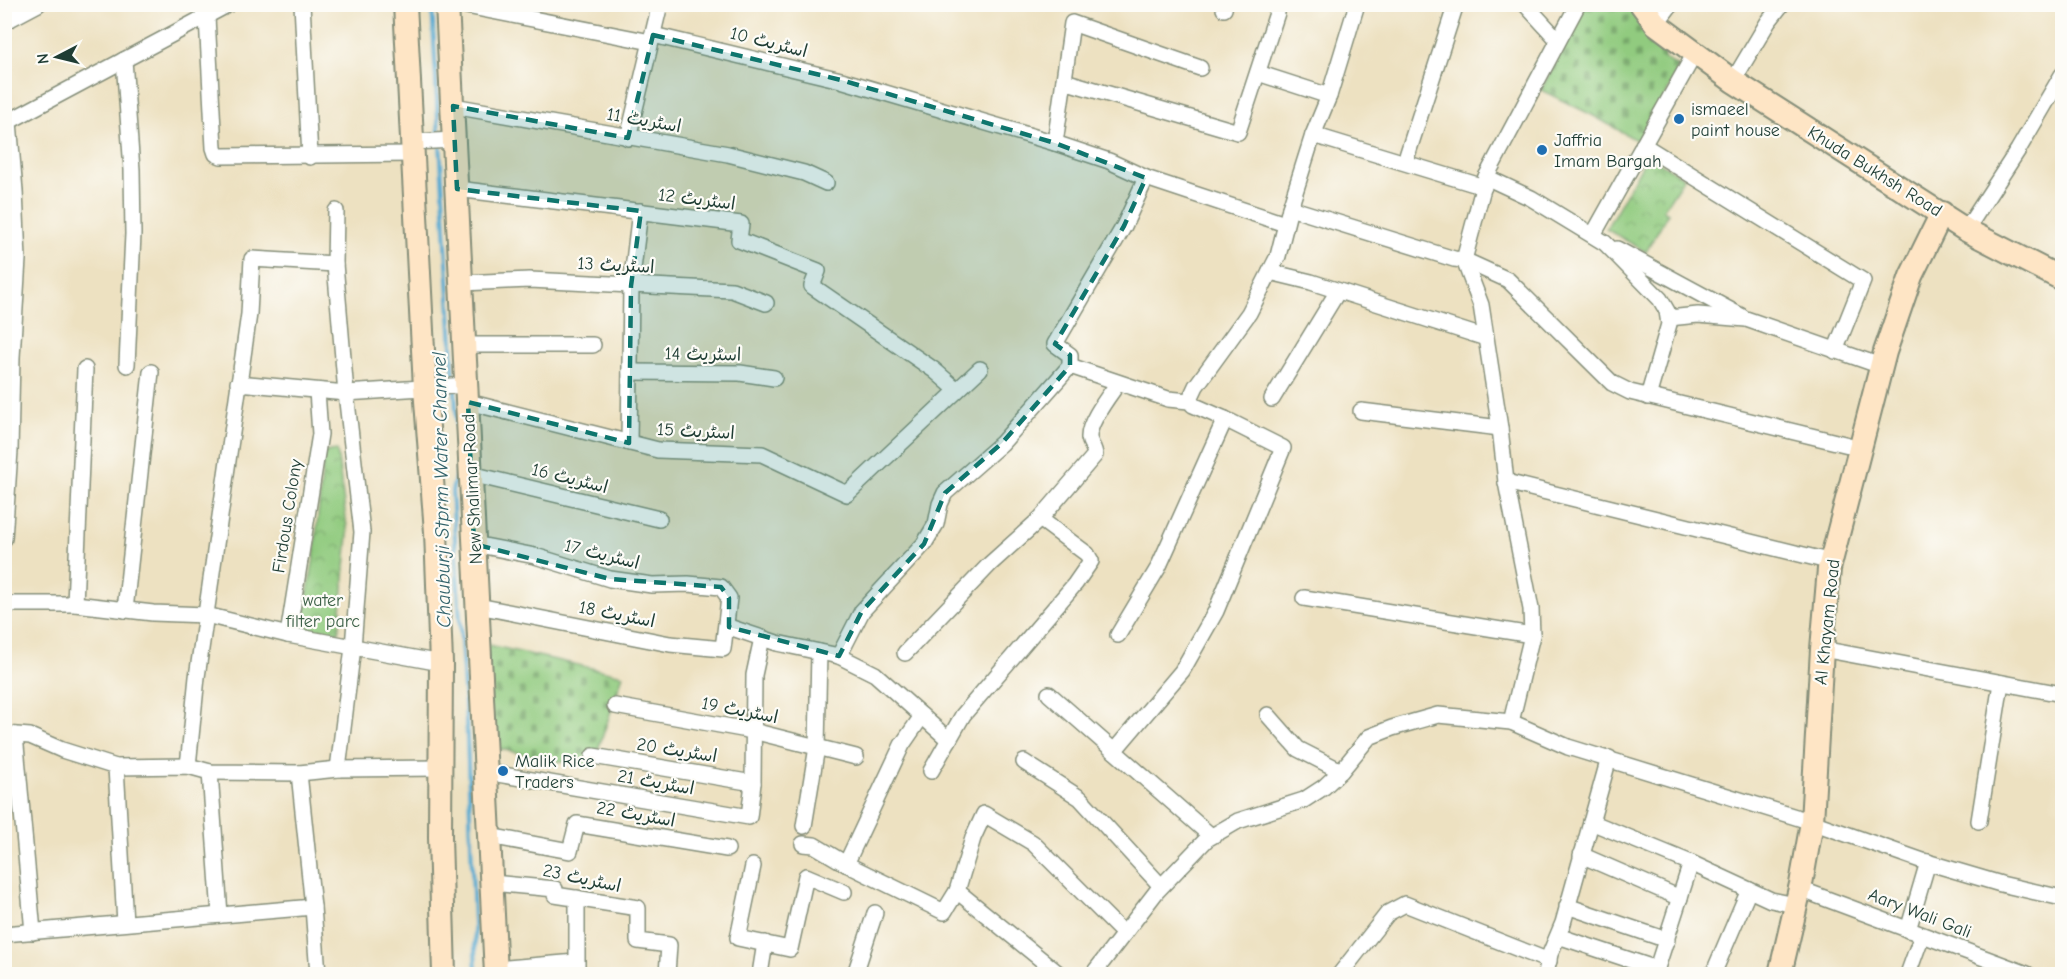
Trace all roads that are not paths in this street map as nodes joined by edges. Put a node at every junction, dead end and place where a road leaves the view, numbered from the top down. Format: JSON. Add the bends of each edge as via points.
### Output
{"nodes":[{"id":1,"x":38,"y":4,"type":"edge"},
{"id":2,"x":229,"y":4,"type":"edge"},
{"id":3,"x":302,"y":4,"type":"edge"},
{"id":4,"x":405,"y":4,"type":"edge"},
{"id":5,"x":447,"y":4,"type":"edge"},
{"id":6,"x":456,"y":4,"type":"edge"},
{"id":7,"x":660,"y":4,"type":"edge"},
{"id":8,"x":1357,"y":4,"type":"edge"},
{"id":9,"x":1456,"y":4,"type":"edge"},
{"id":10,"x":1525,"y":4,"type":"edge"},
{"id":11,"x":1578,"y":4,"type":"edge"},
{"id":12,"x":1641,"y":4,"type":"edge"},
{"id":13,"x":1671,"y":4,"type":"edge"},
{"id":14,"x":1782,"y":4,"type":"edge"},
{"id":15,"x":1277,"y":14,"type":"dead end"},
{"id":16,"x":207,"y":17,"type":"junction"},
{"id":17,"x":4,"y":22,"type":"edge"},
{"id":18,"x":1656,"y":24,"type":"junction"},
{"id":19,"x":652,"y":39,"type":"junction"},
{"id":20,"x":1558,"y":40,"type":"junction"},
{"id":21,"x":1695,"y":53,"type":"junction"},
{"id":22,"x":124,"y":60,"type":"junction"},
{"id":23,"x":1200,"y":68,"type":"dead end"},
{"id":24,"x":1258,"y":72,"type":"junction"},
{"id":25,"x":2062,"y":75,"type":"edge"},
{"id":26,"x":1064,"y":81,"type":"junction"},
{"id":27,"x":1733,"y":81,"type":"junction"},
{"id":28,"x":1329,"y":96,"type":"junction"},
{"id":29,"x":453,"y":106,"type":"junction"},
{"id":30,"x":7,"y":123,"type":"edge"},
{"id":31,"x":1313,"y":135,"type":"junction"},
{"id":32,"x":628,"y":138,"type":"junction"},
{"id":33,"x":451,"y":140,"type":"junction"},
{"id":34,"x":1055,"y":143,"type":"junction"},
{"id":35,"x":1643,"y":145,"type":"junction"},
{"id":36,"x":416,"y":146,"type":"junction"},
{"id":37,"x":310,"y":157,"type":"junction"},
{"id":38,"x":1405,"y":162,"type":"junction"},
{"id":39,"x":1146,"y":178,"type":"junction"},
{"id":40,"x":1485,"y":182,"type":"junction"},
{"id":41,"x":826,"y":183,"type":"dead end"},
{"id":42,"x":457,"y":189,"type":"junction"},
{"id":43,"x":1290,"y":208,"type":"junction"},
{"id":44,"x":336,"y":211,"type":"dead end"},
{"id":45,"x":640,"y":211,"type":"junction"},
{"id":46,"x":1942,"y":213,"type":"junction"},
{"id":47,"x":1285,"y":224,"type":"junction"},
{"id":48,"x":1966,"y":230,"type":"junction"},
{"id":49,"x":1599,"y":239,"type":"junction"},
{"id":50,"x":1464,"y":260,"type":"junction"},
{"id":51,"x":335,"y":264,"type":"junction"},
{"id":52,"x":1270,"y":272,"type":"junction"},
{"id":53,"x":2062,"y":279,"type":"edge"},
{"id":54,"x":462,"y":283,"type":"junction"},
{"id":55,"x":631,"y":286,"type":"junction"},
{"id":56,"x":1338,"y":291,"type":"junction"},
{"id":57,"x":766,"y":303,"type":"dead end"},
{"id":58,"x":1669,"y":318,"type":"junction"},
{"id":59,"x":1746,"y":319,"type":"junction"},
{"id":60,"x":1486,"y":338,"type":"junction"},
{"id":61,"x":465,"y":345,"type":"junction"},
{"id":62,"x":592,"y":345,"type":"dead end"},
{"id":63,"x":1836,"y":351,"type":"junction"},
{"id":64,"x":127,"y":365,"type":"dead end"},
{"id":65,"x":1070,"y":366,"type":"junction"},
{"id":66,"x":1881,"y":366,"type":"junction"},
{"id":67,"x":85,"y":369,"type":"dead end"},
{"id":68,"x":980,"y":369,"type":"dead end"},
{"id":69,"x":150,"y":372,"type":"dead end"},
{"id":70,"x":630,"y":372,"type":"junction"},
{"id":71,"x":774,"y":378,"type":"dead end"},
{"id":72,"x":1118,"y":382,"type":"junction"},
{"id":73,"x":238,"y":383,"type":"junction"},
{"id":74,"x":430,"y":388,"type":"junction"},
{"id":75,"x":957,"y":390,"type":"junction"},
{"id":76,"x":317,"y":391,"type":"junction"},
{"id":77,"x":464,"y":391,"type":"junction"},
{"id":78,"x":346,"y":393,"type":"junction"},
{"id":79,"x":1648,"y":397,"type":"junction"},
{"id":80,"x":1272,"y":399,"type":"dead end"},
{"id":81,"x":1190,"y":400,"type":"junction"},
{"id":82,"x":1361,"y":411,"type":"dead end"},
{"id":83,"x":1225,"y":420,"type":"junction"},
{"id":84,"x":1500,"y":428,"type":"junction"},
{"id":85,"x":629,"y":443,"type":"junction"},
{"id":86,"x":1860,"y":448,"type":"junction"},
{"id":87,"x":471,"y":474,"type":"junction"},
{"id":88,"x":1506,"y":482,"type":"junction"},
{"id":89,"x":659,"y":519,"type":"dead end"},
{"id":90,"x":1040,"y":519,"type":"junction"},
{"id":91,"x":4,"y":539,"type":"edge"},
{"id":92,"x":474,"y":544,"type":"junction"},
{"id":93,"x":1832,"y":562,"type":"junction"},
{"id":94,"x":1304,"y":598,"type":"dead end"},
{"id":95,"x":4,"y":604,"type":"edge"},
{"id":96,"x":75,"y":604,"type":"junction"},
{"id":97,"x":478,"y":606,"type":"junction"},
{"id":98,"x":125,"y":610,"type":"junction"},
{"id":99,"x":206,"y":615,"type":"junction"},
{"id":100,"x":728,"y":623,"type":"junction"},
{"id":101,"x":288,"y":635,"type":"junction"},
{"id":102,"x":1118,"y":635,"type":"dead end"},
{"id":103,"x":1532,"y":635,"type":"junction"},
{"id":104,"x":762,"y":638,"type":"junction"},
{"id":105,"x":353,"y":647,"type":"junction"},
{"id":106,"x":1822,"y":649,"type":"junction"},
{"id":107,"x":819,"y":652,"type":"junction"},
{"id":108,"x":905,"y":653,"type":"dead end"},
{"id":109,"x":839,"y":656,"type":"junction"},
{"id":110,"x":441,"y":663,"type":"junction"},
{"id":111,"x":2001,"y":683,"type":"junction"},
{"id":112,"x":1048,"y":694,"type":"dead end"},
{"id":113,"x":2062,"y":694,"type":"edge"},
{"id":114,"x":615,"y":706,"type":"dead end"},
{"id":115,"x":1268,"y":715,"type":"dead end"},
{"id":116,"x":922,"y":716,"type":"junction"},
{"id":117,"x":1511,"y":722,"type":"junction"},
{"id":118,"x":753,"y":731,"type":"junction"},
{"id":119,"x":10,"y":734,"type":"edge"},
{"id":120,"x":949,"y":740,"type":"junction"},
{"id":121,"x":817,"y":747,"type":"junction"},
{"id":122,"x":1114,"y":751,"type":"junction"},
{"id":123,"x":594,"y":756,"type":"dead end"},
{"id":124,"x":856,"y":757,"type":"dead end"},
{"id":125,"x":1609,"y":758,"type":"junction"},
{"id":126,"x":1024,"y":762,"type":"dead end"},
{"id":127,"x":188,"y":766,"type":"junction"},
{"id":128,"x":116,"y":767,"type":"junction"},
{"id":129,"x":441,"y":768,"type":"junction"},
{"id":130,"x":338,"y":769,"type":"junction"},
{"id":131,"x":931,"y":771,"type":"dead end"},
{"id":132,"x":1341,"y":771,"type":"junction"},
{"id":133,"x":210,"y":772,"type":"junction"},
{"id":134,"x":486,"y":772,"type":"junction"},
{"id":135,"x":299,"y":773,"type":"junction"},
{"id":136,"x":753,"y":783,"type":"junction"},
{"id":137,"x":1979,"y":821,"type":"dead end"},
{"id":138,"x":1591,"y":822,"type":"junction"},
{"id":139,"x":1812,"y":822,"type":"junction"},
{"id":140,"x":804,"y":826,"type":"dead end"},
{"id":141,"x":489,"y":836,"type":"junction"},
{"id":142,"x":1211,"y":836,"type":"junction"},
{"id":143,"x":803,"y":844,"type":"dead end"},
{"id":144,"x":727,"y":849,"type":"dead end"},
{"id":145,"x":1581,"y":855,"type":"junction"},
{"id":146,"x":1928,"y":862,"type":"junction"},
{"id":147,"x":1691,"y":863,"type":"junction"},
{"id":148,"x":846,"y":864,"type":"junction"},
{"id":149,"x":753,"y":866,"type":"dead end"},
{"id":150,"x":492,"y":883,"type":"junction"},
{"id":151,"x":1161,"y":886,"type":"junction"},
{"id":152,"x":1749,"y":890,"type":"junction"},
{"id":153,"x":957,"y":891,"type":"junction"},
{"id":154,"x":844,"y":892,"type":"dead end"},
{"id":155,"x":1798,"y":897,"type":"junction"},
{"id":156,"x":577,"y":898,"type":"junction"},
{"id":157,"x":1680,"y":898,"type":"junction"},
{"id":158,"x":2062,"y":898,"type":"edge"},
{"id":159,"x":1567,"y":906,"type":"junction"},
{"id":160,"x":313,"y":907,"type":"junction"},
{"id":161,"x":875,"y":913,"type":"dead end"},
{"id":162,"x":220,"y":915,"type":"junction"},
{"id":163,"x":124,"y":923,"type":"junction"},
{"id":164,"x":33,"y":932,"type":"junction"},
{"id":165,"x":1915,"y":932,"type":"junction"},
{"id":166,"x":4,"y":934,"type":"edge"},
{"id":167,"x":1124,"y":934,"type":"junction"},
{"id":168,"x":1558,"y":936,"type":"junction"},
{"id":169,"x":1667,"y":940,"type":"junction"},
{"id":170,"x":765,"y":943,"type":"junction"},
{"id":171,"x":576,"y":968,"type":"edge"},
{"id":172,"x":1548,"y":968,"type":"edge"},
{"id":173,"x":496,"y":972,"type":"edge"},
{"id":174,"x":1656,"y":972,"type":"edge"},
{"id":175,"x":318,"y":975,"type":"edge"},
{"id":176,"x":444,"y":975,"type":"edge"},
{"id":177,"x":667,"y":975,"type":"edge"},
{"id":178,"x":760,"y":975,"type":"edge"},
{"id":179,"x":855,"y":975,"type":"edge"},
{"id":180,"x":1059,"y":975,"type":"edge"},
{"id":181,"x":1093,"y":975,"type":"edge"},
{"id":182,"x":1340,"y":975,"type":"edge"},
{"id":183,"x":1713,"y":975,"type":"edge"},
{"id":184,"x":1780,"y":975,"type":"edge"},
{"id":185,"x":1908,"y":975,"type":"edge"},
{"id":186,"x":2027,"y":975,"type":"edge"}],
"edges":[{"from":1,"to":17,"type":"street"},
{"from":2,"to":16,"type":"street"},
{"from":3,"to":37,"type":"street"},
{"from":4,"to":36,"type":"street"},
{"from":5,"to":29,"type":"street","name":"New Shalimar Road"},
{"from":6,"to":19,"type":"street","name":"اسٹریٹ 10"},
{"from":7,"to":19,"type":"street"},
{"from":8,"to":28,"type":"street"},
{"from":9,"to":38,"type":"street"},
{"from":10,"to":20,"type":"street"},
{"from":11,"to":20,"type":"street"},
{"from":12,"to":18,"type":"street","name":"Khuda Bukhsh Road"},
{"from":13,"to":18,"type":"street"},
{"from":14,"to":27,"type":"street"},
{"from":15,"to":24,"type":"street"},
{"from":16,"to":22,"type":"street"},
{"from":16,"to":37,"type":"street","via":[[216,154]]},
{"from":18,"to":21,"type":"street","name":"Khuda Bukhsh Road"},
{"from":19,"to":32,"type":"street"},
{"from":19,"to":34,"type":"street","name":"اسٹریٹ 10","via":[[760,59]]},
{"from":20,"to":40,"type":"street"},
{"from":21,"to":27,"type":"street","name":"Khuda Bukhsh Road"},
{"from":21,"to":35,"type":"street"},
{"from":22,"to":30,"type":"street"},
{"from":22,"to":64,"type":"street","via":[[133,234]]},
{"from":23,"to":26,"type":"street","via":[[1072,22]]},
{"from":24,"to":26,"type":"street","via":[[1238,132]]},
{"from":24,"to":28,"type":"street"},
{"from":25,"to":48,"type":"street"},
{"from":26,"to":34,"type":"street"},
{"from":27,"to":46,"type":"street","name":"Khuda Bukhsh Road"},
{"from":28,"to":31,"type":"street"},
{"from":29,"to":32,"type":"street","name":"اسٹریٹ 11"},
{"from":29,"to":33,"type":"street","name":"New Shalimar Road"},
{"from":30,"to":91,"type":"street","via":[[18,259]]},
{"from":31,"to":38,"type":"street"},
{"from":31,"to":43,"type":"street"},
{"from":32,"to":41,"type":"street","name":"اسٹریٹ 11","via":[[728,154],[804,173]]},
{"from":33,"to":36,"type":"street"},
{"from":33,"to":42,"type":"street","name":"New Shalimar Road"},
{"from":34,"to":39,"type":"street","name":"اسٹریٹ 10"},
{"from":35,"to":49,"type":"street"},
{"from":35,"to":63,"type":"street","via":[[1863,282]]},
{"from":36,"to":37,"type":"street"},
{"from":36,"to":74,"type":"street"},
{"from":38,"to":40,"type":"street"},
{"from":39,"to":47,"type":"street","name":"اسٹریٹ 10"},
{"from":39,"to":65,"type":"street","via":[[1124,226],[1054,344],[1070,355]]},
{"from":40,"to":49,"type":"street","via":[[1531,198]]},
{"from":40,"to":50,"type":"street"},
{"from":42,"to":45,"type":"street","name":"اسٹریٹ 12"},
{"from":42,"to":54,"type":"street","name":"New Shalimar Road"},
{"from":43,"to":47,"type":"street"},
{"from":43,"to":50,"type":"street"},
{"from":44,"to":51,"type":"street"},
{"from":45,"to":55,"type":"street"},
{"from":45,"to":75,"type":"street","name":"اسٹریٹ 12","via":[[741,224],[740,240],[818,271],[812,286]]},
{"from":46,"to":48,"type":"street","name":"Khuda Bukhsh Road"},
{"from":46,"to":66,"type":"street","name":"Al Khayam Road","via":[[1911,276]]},
{"from":47,"to":52,"type":"street"},
{"from":48,"to":53,"type":"street","name":"Khuda Bukhsh Road"},
{"from":49,"to":58,"type":"street","via":[[1654,292]]},
{"from":49,"to":59,"type":"street"},
{"from":50,"to":60,"type":"street","via":[[1481,305]]},
{"from":50,"to":79,"type":"street","via":[[1508,280],[1612,383]]},
{"from":51,"to":73,"type":"street","via":[[252,259],[249,314]]},
{"from":51,"to":78,"type":"street"},
{"from":52,"to":56,"type":"street"},
{"from":52,"to":81,"type":"street","via":[[1249,313]]},
{"from":54,"to":55,"type":"street","name":"اسٹریٹ 13","via":[[530,280]]},
{"from":54,"to":61,"type":"street","name":"New Shalimar Road"},
{"from":55,"to":57,"type":"street","name":"اسٹریٹ 13","via":[[732,290]]},
{"from":55,"to":70,"type":"street"},
{"from":56,"to":60,"type":"street"},
{"from":56,"to":80,"type":"street"},
{"from":58,"to":59,"type":"street","via":[[1698,315]]},
{"from":58,"to":79,"type":"street"},
{"from":59,"to":63,"type":"street"},
{"from":60,"to":84,"type":"street"},
{"from":61,"to":62,"type":"street"},
{"from":61,"to":77,"type":"street","name":"New Shalimar Road"},
{"from":63,"to":66,"type":"street"},
{"from":65,"to":72,"type":"street"},
{"from":65,"to":109,"type":"street","via":[[1002,443],[945,493],[936,524],[924,544],[862,611]]},
{"from":66,"to":86,"type":"street","name":"Al Khayam Road"},
{"from":67,"to":96,"type":"street"},
{"from":68,"to":75,"type":"street"},
{"from":69,"to":98,"type":"street"},
{"from":70,"to":71,"type":"street","name":"اسٹریٹ 14","via":[[740,373]]},
{"from":70,"to":85,"type":"street"},
{"from":72,"to":81,"type":"street","via":[[1168,399]]},
{"from":72,"to":90,"type":"street","via":[[1094,419],[1089,437],[1095,455]]},
{"from":73,"to":76,"type":"street"},
{"from":73,"to":99,"type":"street"},
{"from":74,"to":77,"type":"street","name":"اسٹریٹ 15"},
{"from":74,"to":78,"type":"street"},
{"from":74,"to":110,"type":"street"},
{"from":75,"to":85,"type":"street","name":"اسٹریٹ 15","via":[[847,494],[762,454],[658,450]]},
{"from":76,"to":78,"type":"street"},
{"from":76,"to":101,"type":"street","name":"Firdous Colony","via":[[320,434]]},
{"from":77,"to":85,"type":"street","name":"اسٹریٹ 15"},
{"from":77,"to":87,"type":"street","name":"New Shalimar Road"},
{"from":78,"to":105,"type":"street","via":[[362,532]]},
{"from":79,"to":86,"type":"street"},
{"from":81,"to":83,"type":"street"},
{"from":82,"to":84,"type":"street"},
{"from":83,"to":102,"type":"street","via":[[1158,568]]},
{"from":83,"to":122,"type":"street","via":[[1283,448],[1216,611],[1182,671]]},
{"from":84,"to":88,"type":"street"},
{"from":86,"to":93,"type":"street","name":"Al Khayam Road"},
{"from":87,"to":89,"type":"street","name":"اسٹریٹ 16"},
{"from":87,"to":92,"type":"street","name":"New Shalimar Road"},
{"from":88,"to":93,"type":"street"},
{"from":88,"to":103,"type":"street","via":[[1525,573]]},
{"from":90,"to":108,"type":"street","via":[[990,564]]},
{"from":90,"to":120,"type":"street","via":[[1091,561],[963,715]]},
{"from":92,"to":97,"type":"street","name":"New Shalimar Road"},
{"from":92,"to":100,"type":"street","name":"اسٹریٹ 17","via":[[535,556],[610,579],[722,587],[729,598]]},
{"from":93,"to":106,"type":"street","name":"Al Khayam Road"},
{"from":94,"to":103,"type":"street"},
{"from":95,"to":96,"type":"street"},
{"from":96,"to":98,"type":"street"},
{"from":97,"to":100,"type":"street","name":"اسٹریٹ 18","via":[[670,644],[723,649]]},
{"from":97,"to":134,"type":"street","name":"New Shalimar Road"},
{"from":98,"to":99,"type":"street"},
{"from":99,"to":101,"type":"street"},
{"from":99,"to":127,"type":"street"},
{"from":100,"to":104,"type":"street","via":[[729,627]]},
{"from":101,"to":105,"type":"street"},
{"from":103,"to":117,"type":"street"},
{"from":104,"to":107,"type":"street"},
{"from":104,"to":118,"type":"street","via":[[754,675]]},
{"from":105,"to":110,"type":"street"},
{"from":105,"to":130,"type":"street"},
{"from":106,"to":111,"type":"street"},
{"from":106,"to":139,"type":"street","name":"Al Khayam Road"},
{"from":107,"to":109,"type":"street"},
{"from":107,"to":121,"type":"street"},
{"from":109,"to":116,"type":"street","via":[[875,674]]},
{"from":110,"to":129,"type":"street"},
{"from":111,"to":113,"type":"street"},
{"from":111,"to":137,"type":"street"},
{"from":112,"to":122,"type":"street"},
{"from":114,"to":118,"type":"street","name":"اسٹریٹ 19"},
{"from":115,"to":132,"type":"street","via":[[1298,749]]},
{"from":116,"to":120,"type":"street"},
{"from":116,"to":148,"type":"street","via":[[902,745]]},
{"from":117,"to":125,"type":"street","via":[[1568,747]]},
{"from":117,"to":132,"type":"street","via":[[1438,715],[1392,728],[1370,738]]},
{"from":118,"to":121,"type":"street","name":"اسٹریٹ 19"},
{"from":118,"to":136,"type":"street"},
{"from":119,"to":128,"type":"street","via":[[30,736]]},
{"from":119,"to":164,"type":"street"},
{"from":120,"to":131,"type":"street"},
{"from":121,"to":124,"type":"street","name":"اسٹریٹ 19"},
{"from":121,"to":140,"type":"street"},
{"from":122,"to":142,"type":"street"},
{"from":123,"to":136,"type":"street","name":"اسٹریٹ 20"},
{"from":125,"to":138,"type":"street"},
{"from":125,"to":139,"type":"street"},
{"from":126,"to":151,"type":"street","via":[[1080,798]]},
{"from":127,"to":128,"type":"street"},
{"from":127,"to":133,"type":"street"},
{"from":128,"to":163,"type":"street"},
{"from":129,"to":130,"type":"street"},
{"from":129,"to":176,"type":"street"},
{"from":130,"to":135,"type":"street"},
{"from":132,"to":142,"type":"street","via":[[1304,800],[1238,821]]},
{"from":133,"to":135,"type":"street"},
{"from":133,"to":162,"type":"street"},
{"from":134,"to":136,"type":"street","name":"اسٹریٹ 21","via":[[749,818]]},
{"from":134,"to":141,"type":"street","name":"New Shalimar Road"},
{"from":135,"to":160,"type":"street"},
{"from":138,"to":145,"type":"street"},
{"from":138,"to":147,"type":"street","name":"Aary Wali Gali"},
{"from":139,"to":146,"type":"street"},
{"from":139,"to":155,"type":"street","name":"Al Khayam Road"},
{"from":141,"to":144,"type":"street","name":"اسٹریٹ 22","via":[[570,851],[577,824]]},
{"from":141,"to":150,"type":"street","name":"New Shalimar Road"},
{"from":142,"to":151,"type":"street"},
{"from":143,"to":148,"type":"street","via":[[814,845]]},
{"from":145,"to":157,"type":"street"},
{"from":145,"to":159,"type":"street"},
{"from":146,"to":158,"type":"street"},
{"from":146,"to":165,"type":"street"},
{"from":147,"to":152,"type":"street","name":"Aary Wali Gali"},
{"from":147,"to":157,"type":"street"},
{"from":148,"to":153,"type":"street","via":[[944,912]]},
{"from":149,"to":170,"type":"street","via":[[738,938]]},
{"from":150,"to":156,"type":"street","name":"اسٹریٹ 23","via":[[555,890],[555,894]]},
{"from":150,"to":173,"type":"street","name":"New Shalimar Road"},
{"from":151,"to":167,"type":"street"},
{"from":152,"to":155,"type":"street","name":"Aary Wali Gali","via":[[1772,900]]},
{"from":152,"to":183,"type":"street"},
{"from":153,"to":167,"type":"street","via":[[984,814],[1033,843]]},
{"from":153,"to":180,"type":"street"},
{"from":154,"to":170,"type":"street","via":[[806,876],[790,949]]},
{"from":155,"to":165,"type":"street","name":"Aary Wali Gali"},
{"from":155,"to":184,"type":"street","name":"Al Khayam Road"},
{"from":156,"to":171,"type":"street"},
{"from":156,"to":177,"type":"street","name":"اسٹریٹ 23","via":[[638,908],[638,941],[669,945]]},
{"from":157,"to":169,"type":"street"},
{"from":159,"to":168,"type":"street"},
{"from":159,"to":169,"type":"street"},
{"from":160,"to":162,"type":"street"},
{"from":160,"to":175,"type":"street"},
{"from":161,"to":179,"type":"street"},
{"from":162,"to":163,"type":"street"},
{"from":163,"to":164,"type":"street"},
{"from":164,"to":166,"type":"street"},
{"from":165,"to":185,"type":"street"},
{"from":165,"to":186,"type":"street","name":"Aary Wali Gali"},
{"from":167,"to":181,"type":"street"},
{"from":168,"to":172,"type":"street"},
{"from":168,"to":174,"type":"street"},
{"from":169,"to":174,"type":"street"},
{"from":170,"to":178,"type":"street"},
{"from":171,"to":173,"type":"street"},
{"from":172,"to":182,"type":"street","via":[[1405,904],[1388,913]]}]}
